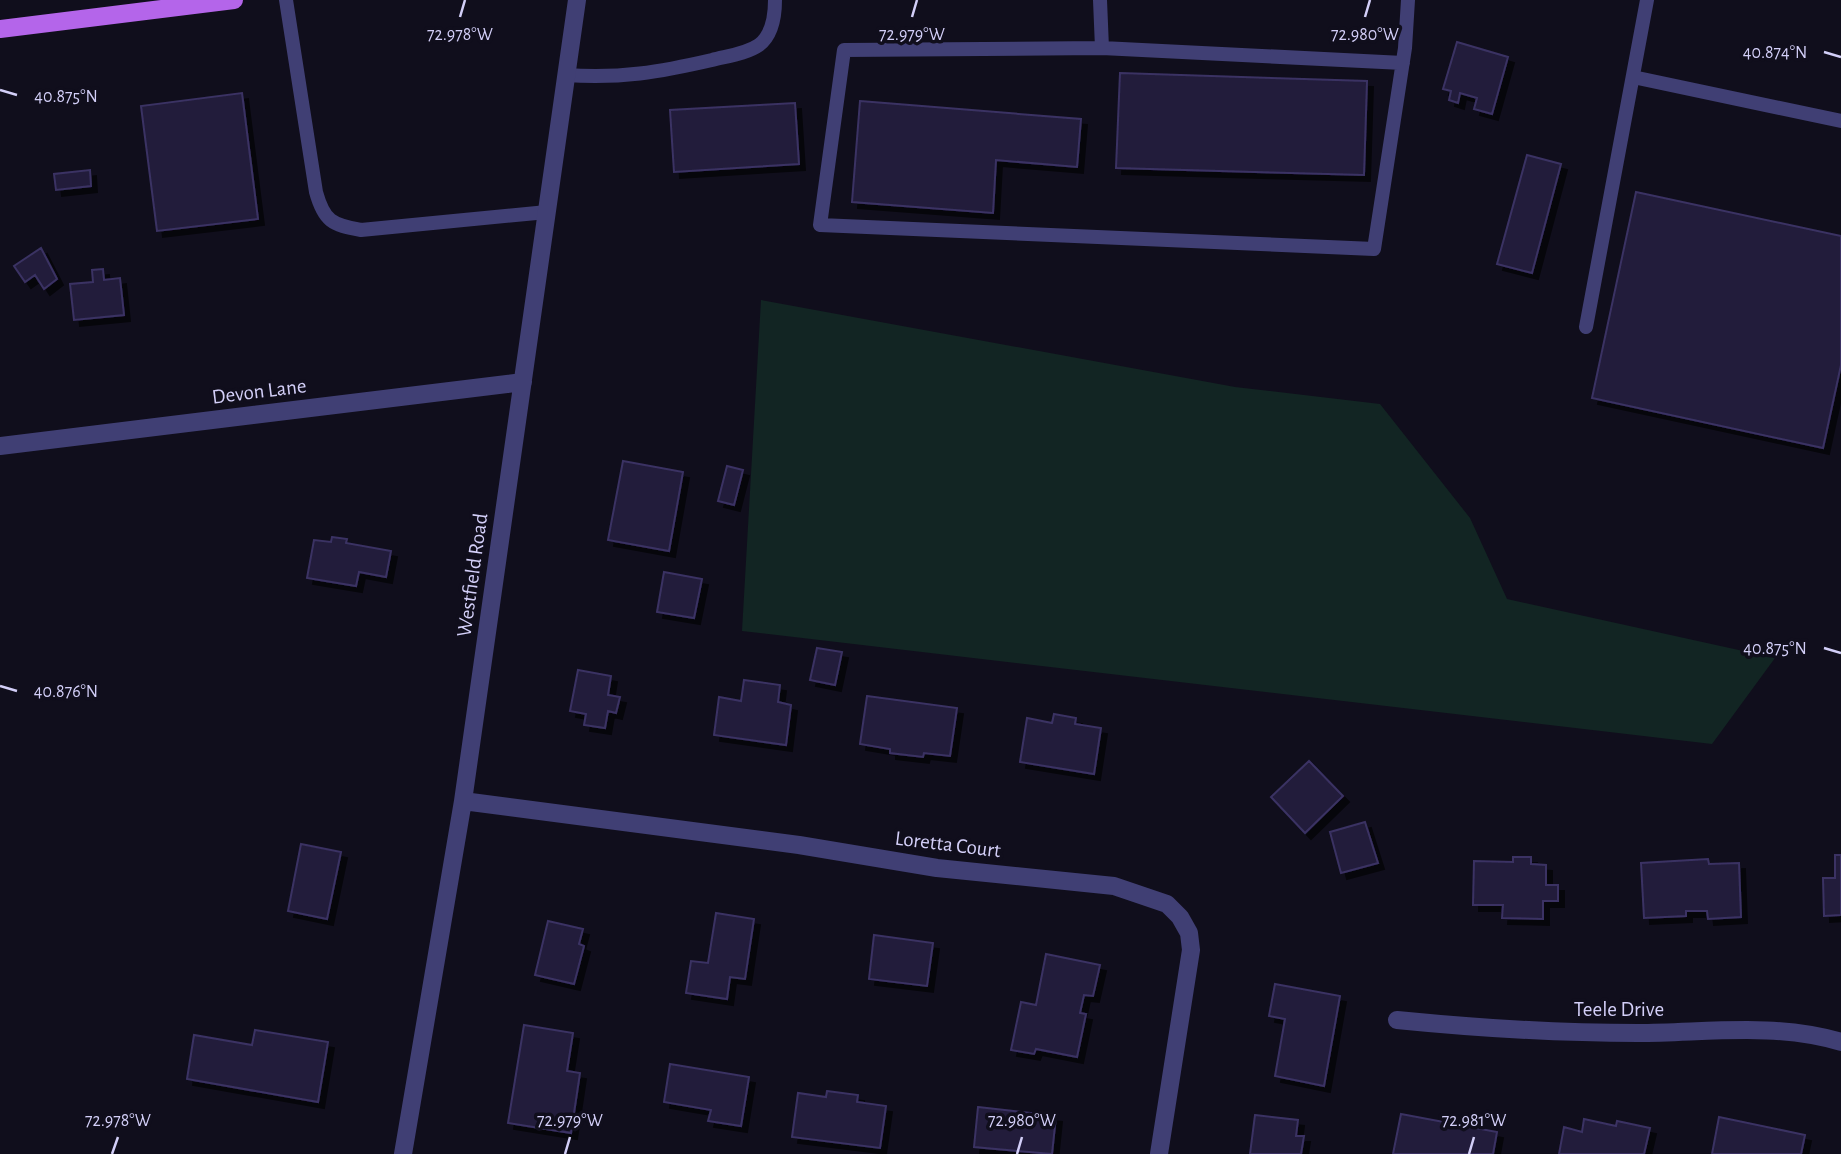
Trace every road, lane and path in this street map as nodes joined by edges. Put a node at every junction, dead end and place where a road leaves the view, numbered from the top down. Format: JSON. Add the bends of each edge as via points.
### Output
{"nodes":[{"id":1,"x":234,"y":0,"type":"edge"},
{"id":2,"x":286,"y":0,"type":"edge"},
{"id":3,"x":577,"y":0,"type":"edge"},
{"id":4,"x":775,"y":0,"type":"edge"},
{"id":5,"x":1100,"y":0,"type":"edge"},
{"id":6,"x":1408,"y":0,"type":"edge"},
{"id":7,"x":1647,"y":0,"type":"edge"},
{"id":8,"x":0,"y":29,"type":"edge"},
{"id":9,"x":1102,"y":48,"type":"junction"},
{"id":10,"x":1402,"y":63,"type":"junction"},
{"id":11,"x":566,"y":75,"type":"junction"},
{"id":12,"x":1633,"y":77,"type":"junction"},
{"id":13,"x":1841,"y":121,"type":"edge"},
{"id":14,"x":547,"y":212,"type":"junction"},
{"id":15,"x":1586,"y":327,"type":"dead end"},
{"id":16,"x":523,"y":382,"type":"junction"},
{"id":17,"x":0,"y":446,"type":"edge"},
{"id":18,"x":463,"y":802,"type":"junction"},
{"id":19,"x":1397,"y":1020,"type":"dead end"},
{"id":20,"x":1841,"y":1042,"type":"edge"},
{"id":21,"x":403,"y":1154,"type":"edge"},
{"id":22,"x":1159,"y":1154,"type":"edge"}],
"edges":[{"from":1,"to":8,"type":"main road"},
{"from":2,"to":14,"type":"lane","via":[[316,192],[322,212],[337,226],[361,230]]},
{"from":3,"to":11,"type":"street","name":"Westfield Road"},
{"from":4,"to":11,"type":"lane","via":[[772,28],[760,44],[745,52],[639,76]]},
{"from":5,"to":9,"type":"lane"},
{"from":6,"to":10,"type":"lane"},
{"from":7,"to":12,"type":"lane"},
{"from":9,"to":10,"type":"lane"},
{"from":9,"to":10,"type":"lane","via":[[844,50],[820,225],[1374,249]]},
{"from":11,"to":14,"type":"street","name":"Westfield Road"},
{"from":12,"to":13,"type":"lane"},
{"from":12,"to":15,"type":"lane"},
{"from":14,"to":16,"type":"street","name":"Westfield Road"},
{"from":16,"to":17,"type":"street","name":"Devon Lane"},
{"from":16,"to":18,"type":"street","name":"Westfield Road"},
{"from":18,"to":21,"type":"street","name":"Westfield Road"},
{"from":18,"to":22,"type":"street","name":"Loretta Court","via":[[799,845],[937,868],[1114,886],[1167,904],[1189,933],[1192,950]]},
{"from":19,"to":20,"type":"street","name":"Teele Drive","via":[[1583,1033],[1794,1031]]}]}
